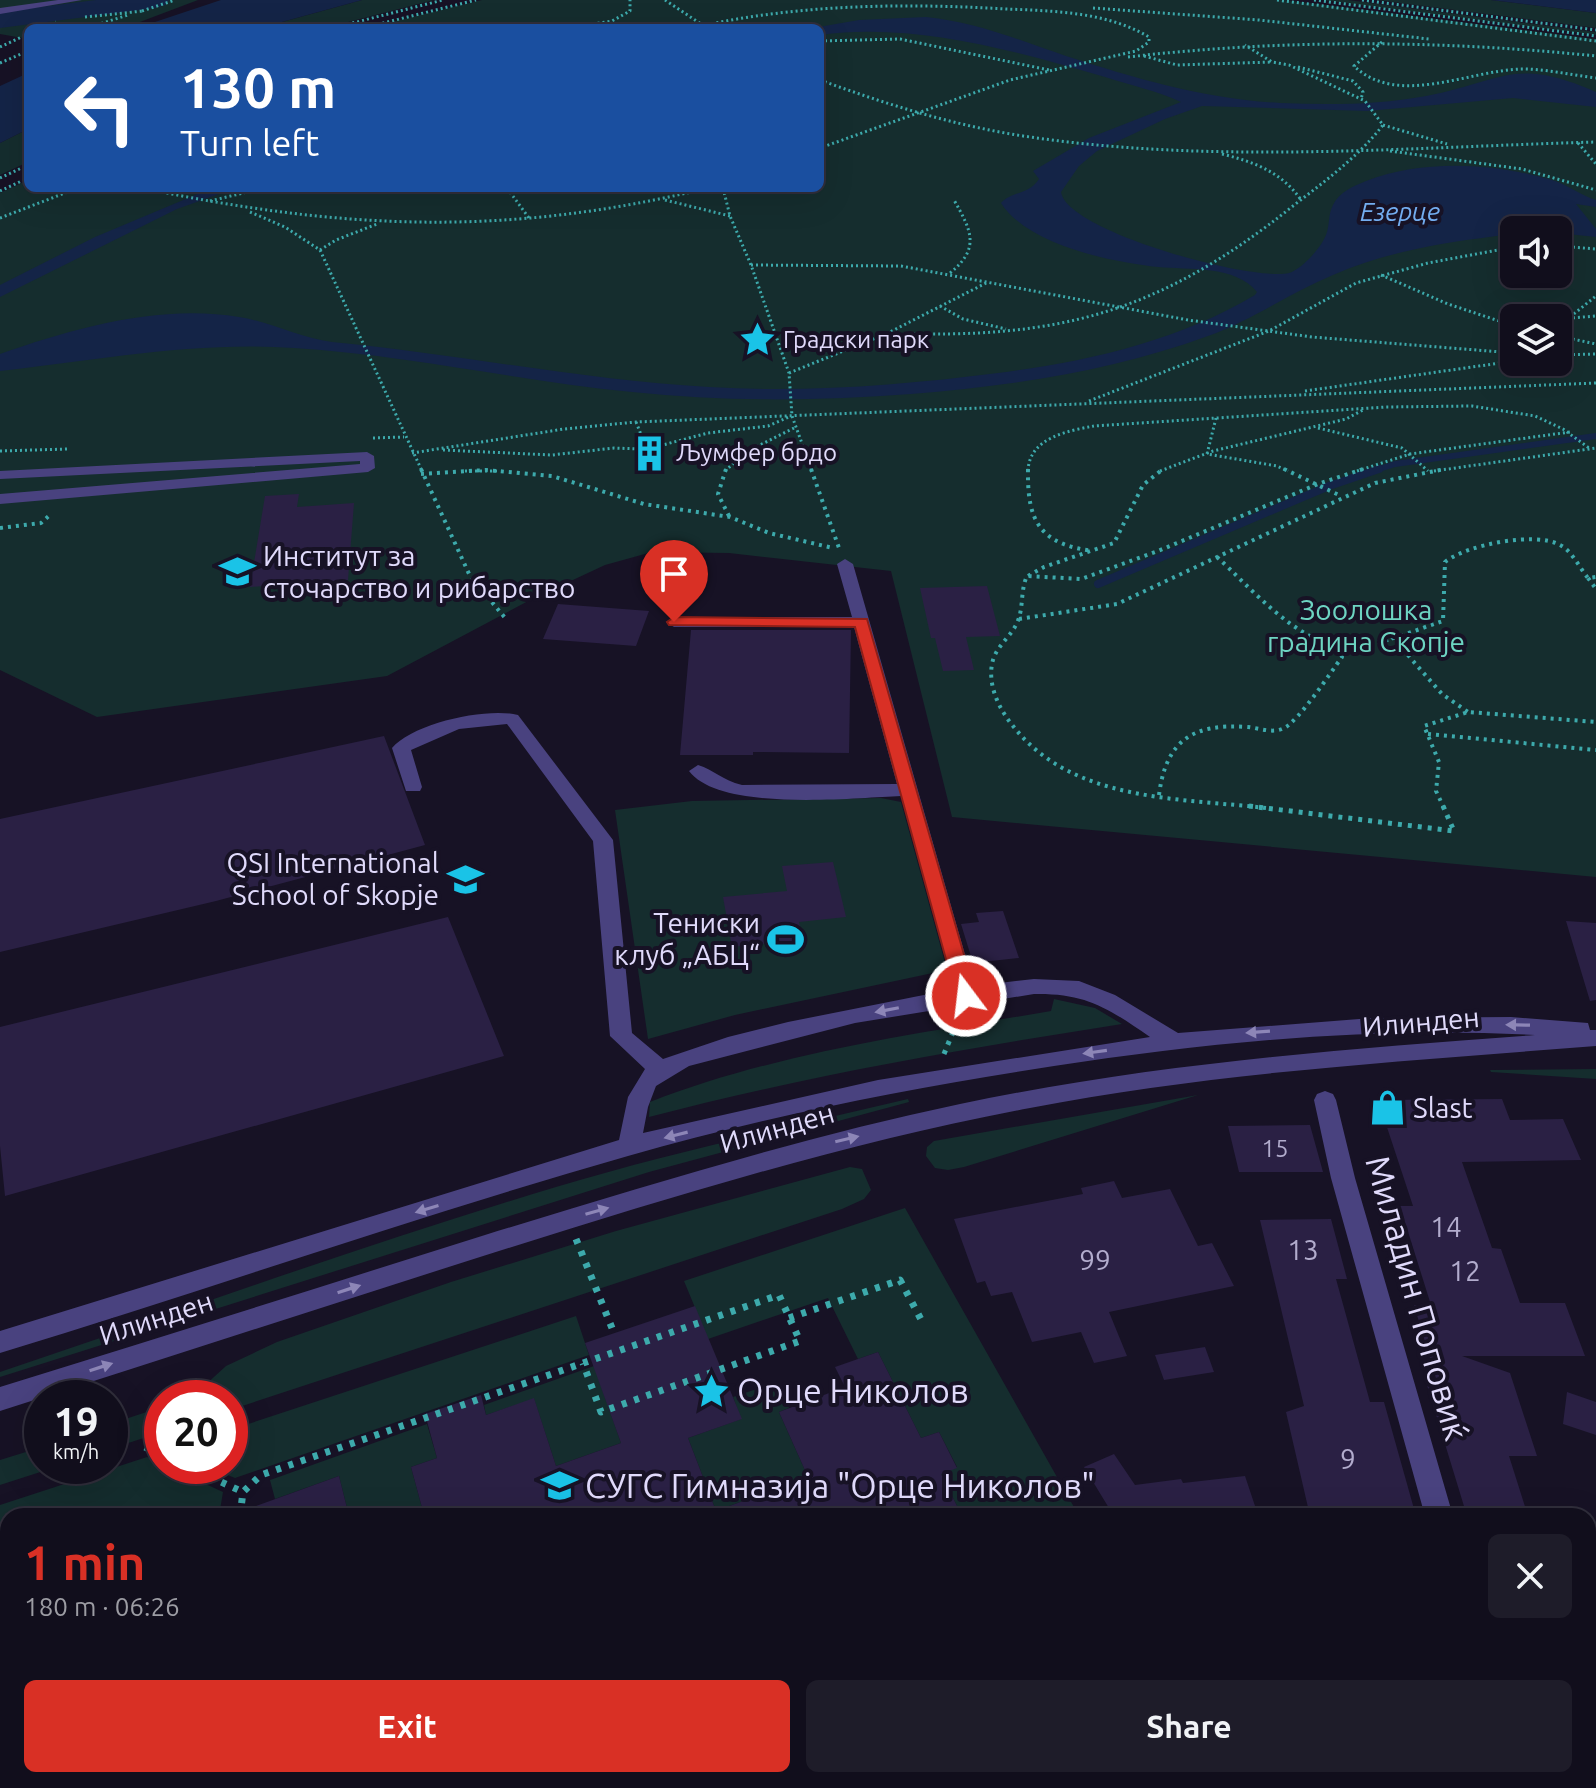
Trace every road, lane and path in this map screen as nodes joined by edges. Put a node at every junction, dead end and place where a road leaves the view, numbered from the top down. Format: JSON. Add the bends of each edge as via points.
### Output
{"nodes":[{"id":1,"x":77,"y":0,"type":"edge"},
{"id":2,"x":175,"y":0,"type":"edge"},
{"id":3,"x":443,"y":0,"type":"edge"},
{"id":4,"x":476,"y":0,"type":"edge"},
{"id":5,"x":630,"y":0,"type":"edge"},
{"id":6,"x":665,"y":0,"type":"edge"},
{"id":7,"x":1277,"y":0,"type":"edge"},
{"id":8,"x":1314,"y":0,"type":"edge"},
{"id":9,"x":1362,"y":0,"type":"edge"},
{"id":10,"x":1039,"y":4,"type":"dead end"},
{"id":11,"x":0,"y":11,"type":"edge"},
{"id":12,"x":143,"y":11,"type":"junction"},
{"id":13,"x":73,"y":19,"type":"dead end"},
{"id":14,"x":58,"y":21,"type":"dead end"},
{"id":15,"x":51,"y":24,"type":"edge"},
{"id":16,"x":100,"y":24,"type":"edge"},
{"id":17,"x":349,"y":24,"type":"edge"},
{"id":18,"x":379,"y":24,"type":"edge"},
{"id":19,"x":587,"y":24,"type":"edge"},
{"id":20,"x":701,"y":24,"type":"edge"},
{"id":21,"x":709,"y":24,"type":"edge"},
{"id":22,"x":1596,"y":30,"type":"edge"},
{"id":23,"x":24,"y":36,"type":"edge"},
{"id":24,"x":1596,"y":38,"type":"edge"},
{"id":25,"x":824,"y":40,"type":"edge"},
{"id":26,"x":1448,"y":41,"type":"junction"},
{"id":27,"x":1383,"y":42,"type":"junction"},
{"id":28,"x":1245,"y":45,"type":"junction"},
{"id":29,"x":0,"y":47,"type":"edge"},
{"id":30,"x":24,"y":53,"type":"edge"},
{"id":31,"x":1139,"y":55,"type":"junction"},
{"id":32,"x":1596,"y":56,"type":"edge"},
{"id":33,"x":1099,"y":61,"type":"junction"},
{"id":34,"x":1272,"y":62,"type":"junction"},
{"id":35,"x":0,"y":63,"type":"edge"},
{"id":36,"x":1289,"y":65,"type":"junction"},
{"id":37,"x":1050,"y":70,"type":"junction"},
{"id":38,"x":1365,"y":78,"type":"junction"},
{"id":39,"x":1596,"y":78,"type":"edge"},
{"id":40,"x":824,"y":81,"type":"edge"},
{"id":41,"x":1353,"y":81,"type":"junction"},
{"id":42,"x":1363,"y":100,"type":"junction"},
{"id":43,"x":916,"y":113,"type":"junction"},
{"id":44,"x":1383,"y":125,"type":"junction"},
{"id":45,"x":1577,"y":142,"type":"junction"},
{"id":46,"x":1596,"y":142,"type":"edge"},
{"id":47,"x":1457,"y":146,"type":"junction"},
{"id":48,"x":824,"y":147,"type":"edge"},
{"id":49,"x":1384,"y":149,"type":"junction"},
{"id":50,"x":1363,"y":150,"type":"junction"},
{"id":51,"x":1207,"y":151,"type":"junction"},
{"id":52,"x":1596,"y":164,"type":"edge"},
{"id":53,"x":24,"y":167,"type":"edge"},
{"id":54,"x":0,"y":178,"type":"edge"},
{"id":55,"x":24,"y":180,"type":"edge"},
{"id":56,"x":1596,"y":190,"type":"edge"},
{"id":57,"x":0,"y":191,"type":"edge"},
{"id":58,"x":68,"y":192,"type":"edge"},
{"id":59,"x":159,"y":192,"type":"edge"},
{"id":60,"x":247,"y":192,"type":"edge"},
{"id":61,"x":510,"y":192,"type":"edge"},
{"id":62,"x":692,"y":192,"type":"edge"},
{"id":63,"x":724,"y":192,"type":"edge"},
{"id":64,"x":664,"y":199,"type":"junction"},
{"id":65,"x":954,"y":200,"type":"dead end"},
{"id":66,"x":1301,"y":200,"type":"junction"},
{"id":67,"x":205,"y":202,"type":"junction"},
{"id":68,"x":243,"y":209,"type":"junction"},
{"id":69,"x":730,"y":216,"type":"junction"},
{"id":70,"x":0,"y":218,"type":"edge"},
{"id":71,"x":529,"y":219,"type":"junction"},
{"id":72,"x":383,"y":222,"type":"junction"},
{"id":73,"x":1572,"y":247,"type":"edge"},
{"id":74,"x":1500,"y":249,"type":"edge"},
{"id":75,"x":1596,"y":249,"type":"edge"},
{"id":76,"x":320,"y":250,"type":"junction"},
{"id":77,"x":751,"y":265,"type":"junction"},
{"id":78,"x":949,"y":273,"type":"junction"},
{"id":79,"x":1381,"y":275,"type":"junction"},
{"id":80,"x":989,"y":281,"type":"junction"},
{"id":81,"x":1596,"y":296,"type":"edge"},
{"id":82,"x":940,"y":306,"type":"junction"},
{"id":83,"x":1120,"y":309,"type":"junction"},
{"id":84,"x":1572,"y":316,"type":"edge"},
{"id":85,"x":1596,"y":316,"type":"edge"},
{"id":86,"x":1572,"y":318,"type":"edge"},
{"id":87,"x":1500,"y":321,"type":"edge"},
{"id":88,"x":1021,"y":330,"type":"junction"},
{"id":89,"x":1269,"y":331,"type":"junction"},
{"id":90,"x":888,"y":333,"type":"junction"},
{"id":91,"x":1572,"y":339,"type":"edge"},
{"id":92,"x":1596,"y":344,"type":"edge"},
{"id":93,"x":1500,"y":352,"type":"edge"},
{"id":94,"x":1596,"y":354,"type":"edge"},
{"id":95,"x":1572,"y":355,"type":"edge"},
{"id":96,"x":1500,"y":363,"type":"edge"},
{"id":97,"x":789,"y":373,"type":"junction"},
{"id":98,"x":1596,"y":383,"type":"edge"},
{"id":99,"x":1275,"y":395,"type":"junction"},
{"id":100,"x":1083,"y":404,"type":"junction"},
{"id":101,"x":1366,"y":408,"type":"junction"},
{"id":102,"x":792,"y":416,"type":"junction"},
{"id":103,"x":1216,"y":418,"type":"junction"},
{"id":104,"x":636,"y":422,"type":"junction"},
{"id":105,"x":796,"y":427,"type":"junction"},
{"id":106,"x":1317,"y":428,"type":"junction"},
{"id":107,"x":1570,"y":432,"type":"junction"},
{"id":108,"x":646,"y":447,"type":"dead end"},
{"id":109,"x":655,"y":447,"type":"dead end"},
{"id":110,"x":1589,"y":448,"type":"junction"},
{"id":111,"x":1596,"y":448,"type":"edge"},
{"id":112,"x":438,"y":449,"type":"junction"},
{"id":113,"x":639,"y":449,"type":"dead end"},
{"id":114,"x":412,"y":453,"type":"junction"},
{"id":115,"x":1207,"y":454,"type":"junction"},
{"id":116,"x":1410,"y":454,"type":"junction"},
{"id":117,"x":1429,"y":472,"type":"junction"},
{"id":118,"x":421,"y":474,"type":"junction"},
{"id":119,"x":0,"y":475,"type":"edge"},
{"id":120,"x":1318,"y":484,"type":"junction"},
{"id":121,"x":1342,"y":497,"type":"junction"},
{"id":122,"x":0,"y":499,"type":"edge"},
{"id":123,"x":730,"y":517,"type":"junction"},
{"id":124,"x":1093,"y":551,"type":"junction"},
{"id":125,"x":842,"y":556,"type":"junction"},
{"id":126,"x":1217,"y":557,"type":"junction"},
{"id":127,"x":1027,"y":576,"type":"junction"},
{"id":128,"x":1596,"y":577,"type":"edge"},
{"id":129,"x":1588,"y":578,"type":"junction"},
{"id":130,"x":1596,"y":589,"type":"edge"},
{"id":131,"x":506,"y":619,"type":"dead end"},
{"id":132,"x":1019,"y":619,"type":"junction"},
{"id":133,"x":674,"y":622,"type":"dead end"},
{"id":134,"x":861,"y":622,"type":"junction"},
{"id":135,"x":1392,"y":637,"type":"junction"},
{"id":136,"x":1338,"y":646,"type":"junction"},
{"id":137,"x":1468,"y":712,"type":"junction"},
{"id":138,"x":1596,"y":722,"type":"edge"},
{"id":139,"x":1428,"y":734,"type":"junction"},
{"id":140,"x":1596,"y":750,"type":"edge"},
{"id":141,"x":698,"y":771,"type":"dead end"},
{"id":142,"x":413,"y":787,"type":"dead end"},
{"id":143,"x":910,"y":790,"type":"junction"},
{"id":144,"x":1159,"y":795,"type":"junction"},
{"id":145,"x":966,"y":996,"type":"junction"},
{"id":146,"x":1596,"y":1030,"type":"edge"},
{"id":147,"x":1596,"y":1038,"type":"edge"},
{"id":148,"x":1173,"y":1041,"type":"junction"},
{"id":149,"x":660,"y":1069,"type":"junction"},
{"id":150,"x":936,"y":1077,"type":"junction"},
{"id":151,"x":1325,"y":1100,"type":"dead end"},
{"id":152,"x":630,"y":1146,"type":"junction"},
{"id":153,"x":576,"y":1239,"type":"dead end"},
{"id":154,"x":789,"y":1318,"type":"junction"},
{"id":155,"x":924,"y":1325,"type":"dead end"},
{"id":156,"x":614,"y":1333,"type":"dead end"},
{"id":157,"x":0,"y":1342,"type":"edge"},
{"id":158,"x":583,"y":1363,"type":"junction"},
{"id":159,"x":0,"y":1399,"type":"edge"},
{"id":160,"x":225,"y":1484,"type":"edge"},
{"id":161,"x":243,"y":1492,"type":"junction"},
{"id":162,"x":241,"y":1508,"type":"edge"},
{"id":163,"x":1437,"y":1508,"type":"edge"}],
"edges":[{"from":1,"to":11,"type":"street"},
{"from":2,"to":12,"type":"path"},
{"from":3,"to":17,"type":"path"},
{"from":4,"to":18,"type":"path"},
{"from":5,"to":19,"type":"path","via":[[630,11],[621,17]]},
{"from":6,"to":20,"type":"path"},
{"from":7,"to":24,"type":"path"},
{"from":8,"to":24,"type":"path"},
{"from":9,"to":22,"type":"path"},
{"from":10,"to":21,"type":"path","via":[[837,6]]},
{"from":12,"to":13,"type":"path"},
{"from":12,"to":16,"type":"path"},
{"from":14,"to":15,"type":"path"},
{"from":23,"to":29,"type":"path"},
{"from":25,"to":37,"type":"path","via":[[900,39]]},
{"from":26,"to":27,"type":"path"},
{"from":26,"to":32,"type":"path"},
{"from":26,"to":33,"type":"path","via":[[1084,7],[1132,22],[1149,37],[1136,51]]},
{"from":27,"to":28,"type":"path"},
{"from":27,"to":38,"type":"path","via":[[1354,66]]},
{"from":28,"to":31,"type":"path"},
{"from":28,"to":34,"type":"path"},
{"from":30,"to":35,"type":"path"},
{"from":31,"to":33,"type":"path"},
{"from":31,"to":34,"type":"path","via":[[1177,65]]},
{"from":33,"to":37,"type":"path"},
{"from":34,"to":36,"type":"path"},
{"from":36,"to":41,"type":"path"},
{"from":36,"to":42,"type":"path"},
{"from":37,"to":43,"type":"path"},
{"from":38,"to":39,"type":"path","via":[[1406,85],[1523,68]]},
{"from":38,"to":41,"type":"path"},
{"from":40,"to":43,"type":"path"},
{"from":41,"to":42,"type":"path"},
{"from":42,"to":44,"type":"path"},
{"from":43,"to":48,"type":"path"},
{"from":43,"to":51,"type":"path","via":[[1066,142]]},
{"from":44,"to":47,"type":"path"},
{"from":44,"to":50,"type":"path"},
{"from":45,"to":46,"type":"path"},
{"from":45,"to":47,"type":"path"},
{"from":45,"to":52,"type":"path"},
{"from":47,"to":49,"type":"path"},
{"from":49,"to":50,"type":"path"},
{"from":49,"to":56,"type":"path","via":[[1522,169]]},
{"from":50,"to":51,"type":"path"},
{"from":50,"to":66,"type":"path"},
{"from":51,"to":66,"type":"path","via":[[1277,173]]},
{"from":53,"to":54,"type":"path"},
{"from":55,"to":57,"type":"path"},
{"from":58,"to":70,"type":"path"},
{"from":59,"to":67,"type":"path"},
{"from":60,"to":67,"type":"path"},
{"from":61,"to":71,"type":"path"},
{"from":62,"to":64,"type":"path"},
{"from":63,"to":69,"type":"path"},
{"from":64,"to":69,"type":"path"},
{"from":64,"to":71,"type":"path"},
{"from":65,"to":78,"type":"path","via":[[972,244],[971,252]]},
{"from":66,"to":83,"type":"path","via":[[1216,260]]},
{"from":67,"to":68,"type":"path"},
{"from":68,"to":72,"type":"path"},
{"from":68,"to":76,"type":"path"},
{"from":69,"to":77,"type":"path"},
{"from":71,"to":72,"type":"path"},
{"from":72,"to":76,"type":"path"},
{"from":73,"to":75,"type":"path"},
{"from":74,"to":79,"type":"path"},
{"from":76,"to":114,"type":"path"},
{"from":77,"to":78,"type":"path","via":[[861,264]]},
{"from":77,"to":97,"type":"path"},
{"from":78,"to":80,"type":"path"},
{"from":79,"to":87,"type":"path"},
{"from":79,"to":89,"type":"path","via":[[1339,291]]},
{"from":80,"to":82,"type":"path"},
{"from":80,"to":83,"type":"path"},
{"from":81,"to":84,"type":"path"},
{"from":82,"to":88,"type":"path","via":[[972,322]]},
{"from":82,"to":90,"type":"path"},
{"from":83,"to":88,"type":"path"},
{"from":83,"to":89,"type":"path"},
{"from":85,"to":86,"type":"path"},
{"from":88,"to":90,"type":"path"},
{"from":89,"to":93,"type":"path"},
{"from":89,"to":100,"type":"path"},
{"from":90,"to":97,"type":"path"},
{"from":91,"to":92,"type":"path"},
{"from":94,"to":95,"type":"path"},
{"from":96,"to":99,"type":"path"},
{"from":97,"to":102,"type":"path"},
{"from":98,"to":99,"type":"path"},
{"from":99,"to":100,"type":"path"},
{"from":100,"to":102,"type":"path"},
{"from":101,"to":103,"type":"path"},
{"from":101,"to":106,"type":"path"},
{"from":101,"to":107,"type":"path","via":[[1496,409],[1535,416]]},
{"from":102,"to":104,"type":"path"},
{"from":102,"to":105,"type":"path"},
{"from":102,"to":109,"type":"path"},
{"from":103,"to":115,"type":"path"},
{"from":103,"to":124,"type":"path","via":[[1079,429],[1049,439],[1032,452],[1027,470],[1038,526],[1057,544]]},
{"from":104,"to":108,"type":"path"},
{"from":104,"to":112,"type":"path"},
{"from":105,"to":123,"type":"path","via":[[754,447],[723,472],[718,494]]},
{"from":105,"to":125,"type":"path"},
{"from":106,"to":115,"type":"path"},
{"from":106,"to":116,"type":"path","via":[[1395,445]]},
{"from":107,"to":110,"type":"path"},
{"from":107,"to":116,"type":"path"},
{"from":110,"to":111,"type":"path"},
{"from":110,"to":117,"type":"path"},
{"from":112,"to":113,"type":"path","via":[[552,455]]},
{"from":112,"to":114,"type":"path"},
{"from":114,"to":118,"type":"path"},
{"from":115,"to":120,"type":"path","via":[[1277,466]]},
{"from":115,"to":124,"type":"path","via":[[1150,477],[1114,543]]},
{"from":116,"to":117,"type":"path"},
{"from":116,"to":120,"type":"path"},
{"from":117,"to":121,"type":"path","via":[[1375,483]]},
{"from":118,"to":123,"type":"path","via":[[541,474],[656,507]]},
{"from":118,"to":131,"type":"path","via":[[470,576]]},
{"from":119,"to":122,"type":"street","via":[[367,456],[368,468]]},
{"from":120,"to":121,"type":"path"},
{"from":120,"to":127,"type":"path","via":[[1081,579]]},
{"from":121,"to":126,"type":"path"},
{"from":123,"to":125,"type":"path"},
{"from":124,"to":127,"type":"path"},
{"from":125,"to":134,"type":"street"},
{"from":126,"to":132,"type":"path","via":[[1117,604]]},
{"from":126,"to":136,"type":"path","via":[[1296,626]]},
{"from":127,"to":132,"type":"path"},
{"from":128,"to":129,"type":"path"},
{"from":129,"to":130,"type":"path"},
{"from":129,"to":135,"type":"path","via":[[1553,541],[1536,538],[1455,554],[1445,562],[1442,574],[1443,621]]},
{"from":132,"to":144,"type":"path","via":[[991,664],[998,703],[1009,724],[1067,771],[1113,788]]},
{"from":133,"to":134,"type":"street"},
{"from":134,"to":143,"type":"street"},
{"from":135,"to":136,"type":"path"},
{"from":135,"to":137,"type":"path","via":[[1442,694]]},
{"from":136,"to":144,"type":"path","via":[[1342,657],[1284,730],[1219,728],[1187,739],[1169,755]]},
{"from":137,"to":138,"type":"path"},
{"from":137,"to":139,"type":"path","via":[[1424,726]]},
{"from":139,"to":140,"type":"path"},
{"from":139,"to":144,"type":"path","via":[[1439,762],[1436,791],[1454,831]]},
{"from":141,"to":143,"type":"street","via":[[717,785],[742,791]]},
{"from":142,"to":149,"type":"street","via":[[401,748],[472,718],[512,719],[603,840],[621,1036]]},
{"from":143,"to":145,"type":"street"},
{"from":145,"to":148,"type":"street","via":[[1067,986],[1097,996]]},
{"from":145,"to":149,"type":"street","one_way":true,"via":[[807,1027]]},
{"from":145,"to":150,"type":"path"},
{"from":146,"to":148,"type":"street","name":"Илинден","one_way":true,"via":[[1375,1025]]},
{"from":159,"to":147,"type":"street","name":"Илинден","one_way":true,"via":[[573,1218],[878,1131],[1032,1098],[1178,1075]]},
{"from":148,"to":150,"type":"street","name":"Илинден","one_way":true},
{"from":149,"to":152,"type":"street","via":[[643,1087]]},
{"from":150,"to":152,"type":"street","name":"Илинден","one_way":true,"via":[[793,1105]]},
{"from":151,"to":163,"type":"street","name":"Миладин Поповиќ"},
{"from":152,"to":157,"type":"street","name":"Илинден","one_way":true},
{"from":153,"to":156,"type":"path"},
{"from":154,"to":155,"type":"path","via":[[900,1280]]},
{"from":154,"to":158,"type":"path","via":[[779,1295]]},
{"from":154,"to":158,"type":"path","via":[[800,1341],[601,1412]]},
{"from":158,"to":161,"type":"path","via":[[261,1475]]},
{"from":160,"to":161,"type":"path"},
{"from":161,"to":162,"type":"path"}]}
